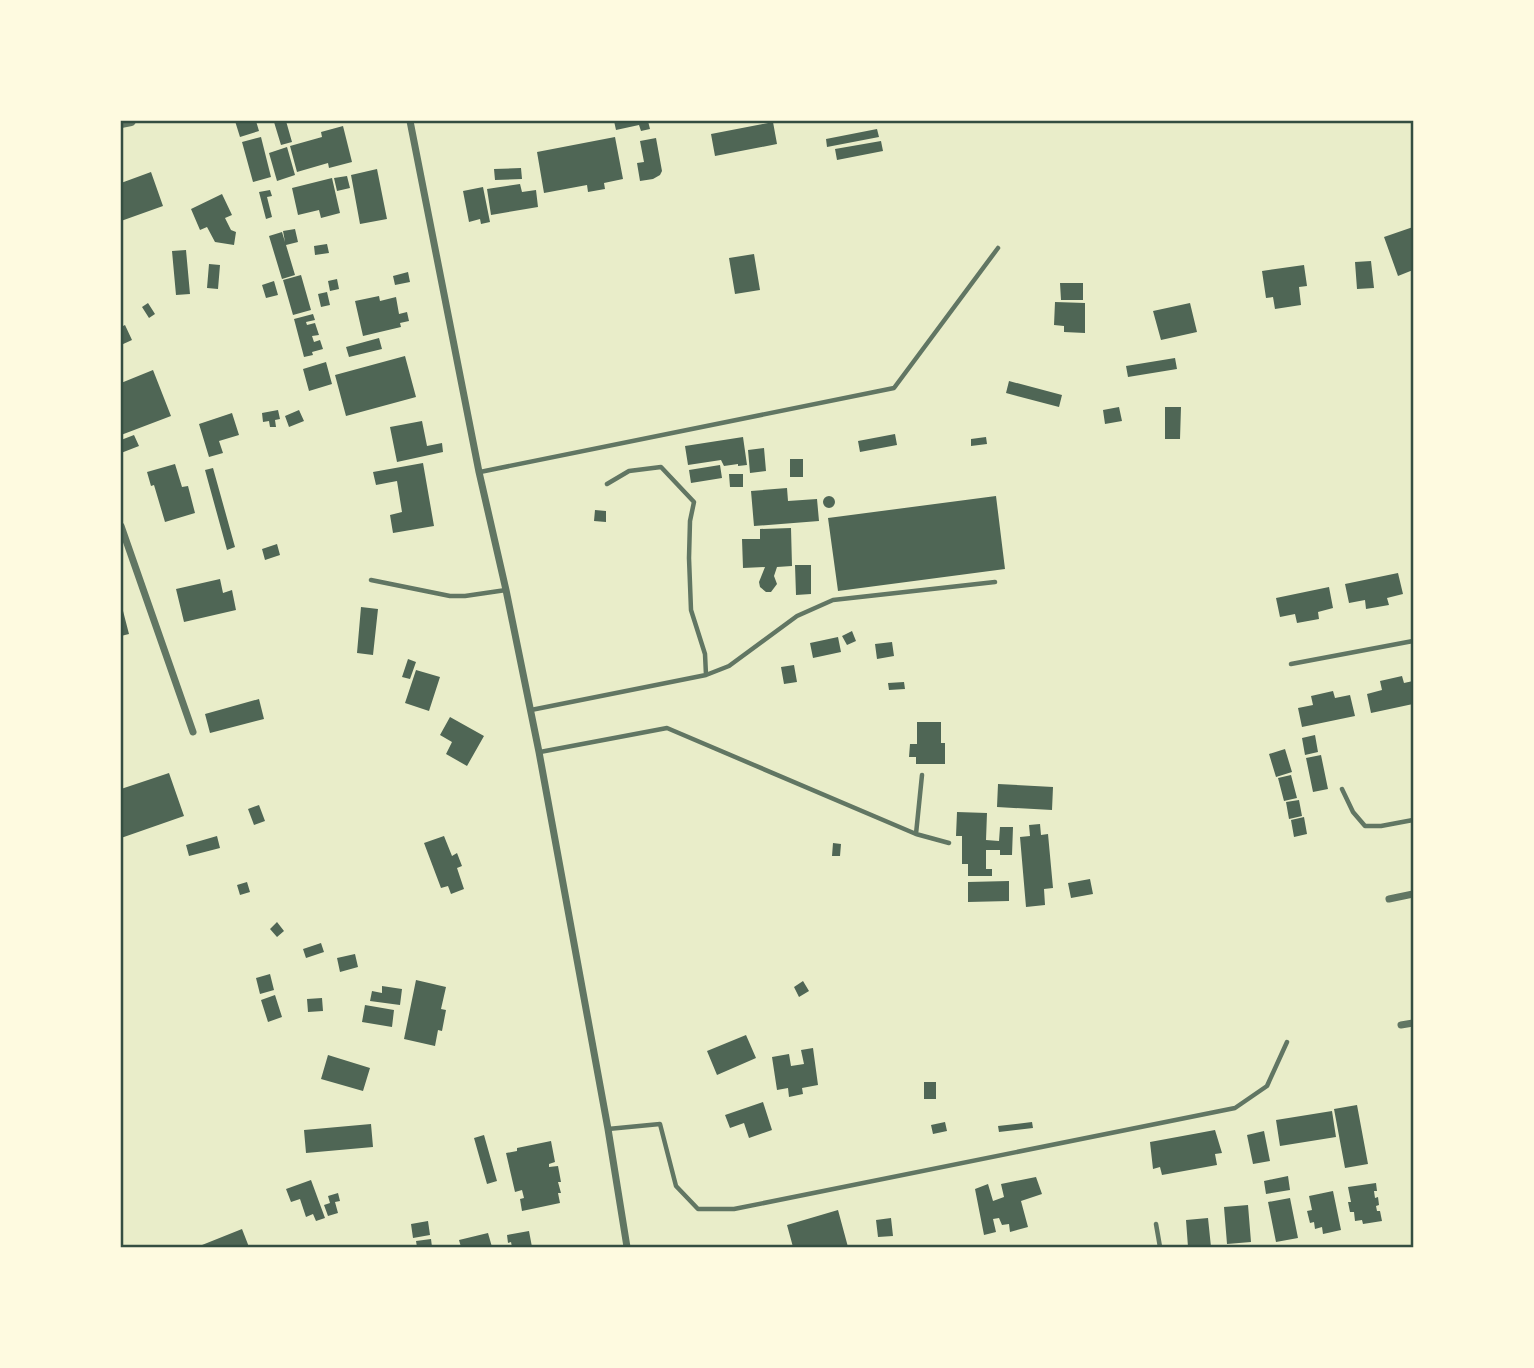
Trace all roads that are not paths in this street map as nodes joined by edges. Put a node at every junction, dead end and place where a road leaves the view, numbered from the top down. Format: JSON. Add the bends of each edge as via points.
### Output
{"nodes":[{"id":1,"x":131,"y":121,"type":"edge"},
{"id":2,"x":410,"y":121,"type":"edge"},
{"id":3,"x":121,"y":123,"type":"edge"},
{"id":4,"x":998,"y":248,"type":"dead end"},
{"id":5,"x":479,"y":472,"type":"junction"},
{"id":6,"x":607,"y":484,"type":"dead end"},
{"id":7,"x":121,"y":526,"type":"edge"},
{"id":8,"x":371,"y":580,"type":"dead end"},
{"id":9,"x":995,"y":582,"type":"dead end"},
{"id":10,"x":506,"y":590,"type":"junction"},
{"id":11,"x":1413,"y":641,"type":"edge"},
{"id":12,"x":1291,"y":664,"type":"dead end"},
{"id":13,"x":706,"y":675,"type":"junction"},
{"id":14,"x":530,"y":710,"type":"junction"},
{"id":15,"x":193,"y":732,"type":"dead end"},
{"id":16,"x":539,"y":752,"type":"junction"},
{"id":17,"x":922,"y":775,"type":"dead end"},
{"id":18,"x":1342,"y":789,"type":"dead end"},
{"id":19,"x":1413,"y":820,"type":"edge"},
{"id":20,"x":916,"y":834,"type":"junction"},
{"id":21,"x":949,"y":843,"type":"dead end"},
{"id":22,"x":1413,"y":894,"type":"edge"},
{"id":23,"x":1389,"y":899,"type":"dead end"},
{"id":24,"x":1413,"y":1023,"type":"edge"},
{"id":25,"x":1401,"y":1025,"type":"dead end"},
{"id":26,"x":1287,"y":1042,"type":"dead end"},
{"id":27,"x":608,"y":1129,"type":"junction"},
{"id":28,"x":1156,"y":1224,"type":"dead end"},
{"id":29,"x":627,"y":1247,"type":"edge"},
{"id":30,"x":1160,"y":1247,"type":"edge"}],
"edges":[{"from":1,"to":3,"type":"street"},
{"from":2,"to":5,"type":"street"},
{"from":4,"to":5,"type":"lane","via":[[894,388]]},
{"from":5,"to":10,"type":"street"},
{"from":6,"to":13,"type":"lane","via":[[629,471],[661,467],[694,502],[691,610],[705,654]]},
{"from":7,"to":15,"type":"street"},
{"from":8,"to":10,"type":"lane","via":[[450,596]]},
{"from":9,"to":13,"type":"lane","via":[[833,600],[797,616],[729,666]]},
{"from":10,"to":14,"type":"street"},
{"from":11,"to":12,"type":"lane"},
{"from":13,"to":14,"type":"lane"},
{"from":14,"to":16,"type":"street"},
{"from":16,"to":20,"type":"lane","via":[[667,728]]},
{"from":16,"to":27,"type":"street"},
{"from":17,"to":20,"type":"lane"},
{"from":18,"to":19,"type":"lane","via":[[1365,826]]},
{"from":20,"to":21,"type":"lane"},
{"from":22,"to":23,"type":"street"},
{"from":24,"to":25,"type":"street"},
{"from":26,"to":27,"type":"lane","via":[[1267,1086],[1235,1108],[734,1209],[698,1209],[676,1186],[660,1124]]},
{"from":27,"to":29,"type":"street"},
{"from":28,"to":30,"type":"lane"}]}
